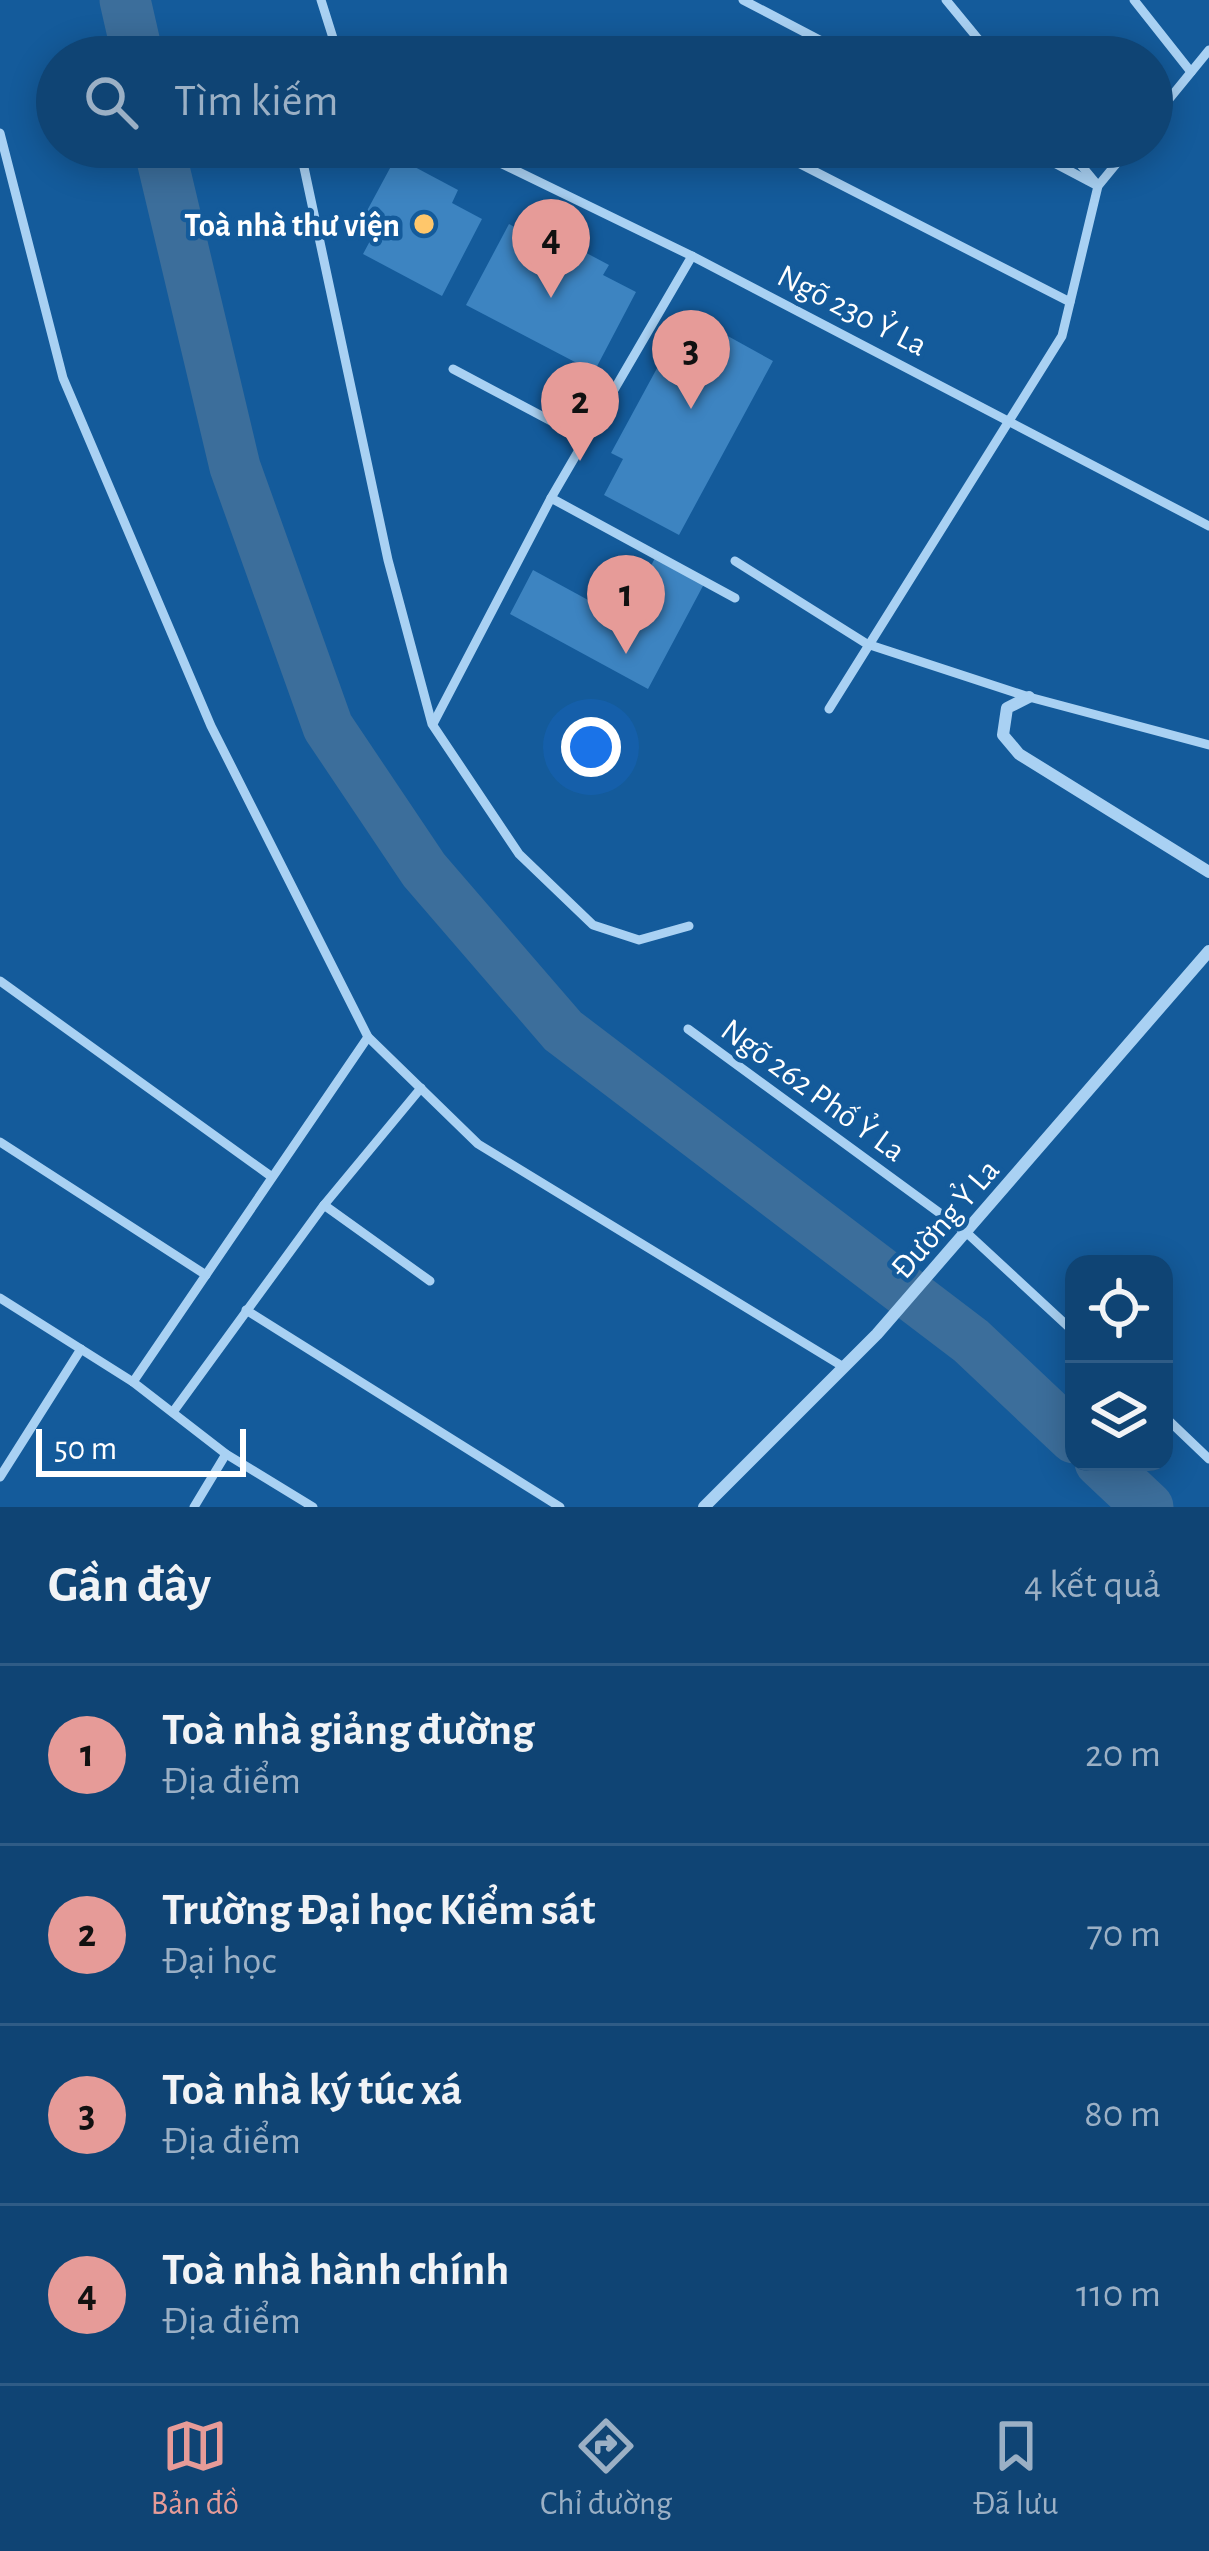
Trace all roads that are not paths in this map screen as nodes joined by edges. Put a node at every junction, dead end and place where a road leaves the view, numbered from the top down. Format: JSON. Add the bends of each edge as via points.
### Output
{"nodes":[{"id":1,"x":321,"y":0,"type":"edge"},
{"id":2,"x":743,"y":0,"type":"edge"},
{"id":3,"x":946,"y":0,"type":"edge"},
{"id":4,"x":1134,"y":0,"type":"edge"},
{"id":5,"x":332,"y":36,"type":"edge"},
{"id":6,"x":812,"y":36,"type":"edge"},
{"id":7,"x":976,"y":36,"type":"edge"},
{"id":8,"x":1162,"y":36,"type":"edge"},
{"id":9,"x":1173,"y":49,"type":"edge"},
{"id":10,"x":1209,"y":50,"type":"edge"},
{"id":11,"x":1191,"y":72,"type":"junction"},
{"id":12,"x":1173,"y":94,"type":"edge"},
{"id":13,"x":0,"y":133,"type":"edge"},
{"id":14,"x":304,"y":168,"type":"edge"},
{"id":15,"x":510,"y":168,"type":"edge"},
{"id":16,"x":808,"y":168,"type":"edge"},
{"id":17,"x":1064,"y":168,"type":"edge"},
{"id":18,"x":1083,"y":168,"type":"edge"},
{"id":19,"x":1113,"y":168,"type":"edge"},
{"id":20,"x":1098,"y":186,"type":"junction"},
{"id":21,"x":692,"y":256,"type":"junction"},
{"id":22,"x":1070,"y":302,"type":"junction"},
{"id":23,"x":453,"y":369,"type":"dead end"},
{"id":24,"x":1009,"y":419,"type":"junction"},
{"id":25,"x":585,"y":439,"type":"junction"},
{"id":26,"x":551,"y":498,"type":"junction"},
{"id":27,"x":1209,"y":526,"type":"edge"},
{"id":28,"x":735,"y":561,"type":"dead end"},
{"id":29,"x":735,"y":598,"type":"dead end"},
{"id":30,"x":867,"y":644,"type":"junction"},
{"id":31,"x":1029,"y":698,"type":"junction"},
{"id":32,"x":829,"y":709,"type":"dead end"},
{"id":33,"x":432,"y":724,"type":"junction"},
{"id":34,"x":1209,"y":745,"type":"edge"},
{"id":35,"x":1209,"y":872,"type":"edge"},
{"id":36,"x":689,"y":926,"type":"dead end"},
{"id":37,"x":1209,"y":951,"type":"edge"},
{"id":38,"x":0,"y":981,"type":"edge"},
{"id":39,"x":688,"y":1029,"type":"dead end"},
{"id":40,"x":368,"y":1037,"type":"junction"},
{"id":41,"x":421,"y":1088,"type":"junction"},
{"id":42,"x":0,"y":1142,"type":"edge"},
{"id":43,"x":272,"y":1177,"type":"junction"},
{"id":44,"x":324,"y":1205,"type":"junction"},
{"id":45,"x":968,"y":1233,"type":"junction"},
{"id":46,"x":206,"y":1275,"type":"junction"},
{"id":47,"x":430,"y":1281,"type":"dead end"},
{"id":48,"x":0,"y":1298,"type":"edge"},
{"id":49,"x":247,"y":1310,"type":"junction"},
{"id":50,"x":1065,"y":1324,"type":"edge"},
{"id":51,"x":81,"y":1349,"type":"junction"},
{"id":52,"x":842,"y":1366,"type":"junction"},
{"id":53,"x":133,"y":1382,"type":"junction"},
{"id":54,"x":173,"y":1412,"type":"junction"},
{"id":55,"x":1173,"y":1425,"type":"edge"},
{"id":56,"x":226,"y":1454,"type":"junction"},
{"id":57,"x":5,"y":1458,"type":"edge"},
{"id":58,"x":1209,"y":1459,"type":"edge"},
{"id":59,"x":0,"y":1477,"type":"edge"},
{"id":60,"x":194,"y":1507,"type":"edge"},
{"id":61,"x":313,"y":1507,"type":"edge"},
{"id":62,"x":560,"y":1507,"type":"edge"},
{"id":63,"x":704,"y":1507,"type":"edge"}],
"edges":[{"from":1,"to":5,"type":"lane"},
{"from":2,"to":6,"type":"lane"},
{"from":3,"to":7,"type":"lane"},
{"from":4,"to":8,"type":"lane"},
{"from":9,"to":11,"type":"lane"},
{"from":10,"to":11,"type":"lane"},
{"from":11,"to":12,"type":"lane"},
{"from":13,"to":40,"type":"lane","via":[[63,378],[211,725]]},
{"from":14,"to":33,"type":"lane","via":[[388,560]]},
{"from":15,"to":21,"type":"lane","name":"Ngõ 230 Ỷ La"},
{"from":16,"to":22,"type":"lane"},
{"from":17,"to":20,"type":"lane"},
{"from":18,"to":20,"type":"lane"},
{"from":19,"to":20,"type":"lane"},
{"from":20,"to":22,"type":"lane"},
{"from":21,"to":24,"type":"lane","name":"Ngõ 230 Ỷ La"},
{"from":21,"to":25,"type":"lane"},
{"from":22,"to":24,"type":"lane","via":[[1062,337]]},
{"from":23,"to":25,"type":"lane"},
{"from":24,"to":27,"type":"lane","name":"Ngõ 230 Ỷ La"},
{"from":24,"to":30,"type":"lane"},
{"from":25,"to":26,"type":"lane"},
{"from":26,"to":29,"type":"lane"},
{"from":26,"to":33,"type":"lane"},
{"from":28,"to":30,"type":"lane"},
{"from":30,"to":31,"type":"lane"},
{"from":30,"to":32,"type":"lane"},
{"from":31,"to":34,"type":"lane"},
{"from":31,"to":35,"type":"street","via":[[1007,707],[1003,735],[1019,754]]},
{"from":33,"to":36,"type":"lane","via":[[519,854],[593,925],[639,940]]},
{"from":37,"to":45,"type":"street","name":"Đường Ỷ La"},
{"from":38,"to":43,"type":"lane"},
{"from":39,"to":45,"type":"lane","name":"Ngõ 262 Phố Ỷ La"},
{"from":40,"to":41,"type":"lane"},
{"from":40,"to":43,"type":"lane"},
{"from":41,"to":44,"type":"lane"},
{"from":41,"to":52,"type":"lane","via":[[478,1144]]},
{"from":42,"to":46,"type":"lane"},
{"from":43,"to":46,"type":"lane"},
{"from":44,"to":47,"type":"lane"},
{"from":44,"to":49,"type":"lane"},
{"from":45,"to":50,"type":"lane","name":"Ngõ 262 Phố Ỷ La"},
{"from":45,"to":52,"type":"street","name":"Đường Ỷ La"},
{"from":46,"to":53,"type":"lane"},
{"from":48,"to":51,"type":"lane"},
{"from":49,"to":54,"type":"lane"},
{"from":49,"to":62,"type":"lane"},
{"from":51,"to":53,"type":"lane"},
{"from":51,"to":57,"type":"lane"},
{"from":52,"to":63,"type":"street","name":"Đường Ỷ La"},
{"from":53,"to":54,"type":"lane"},
{"from":54,"to":56,"type":"lane"},
{"from":55,"to":58,"type":"lane"},
{"from":56,"to":60,"type":"lane"},
{"from":56,"to":61,"type":"lane"},
{"from":57,"to":59,"type":"lane"}]}
